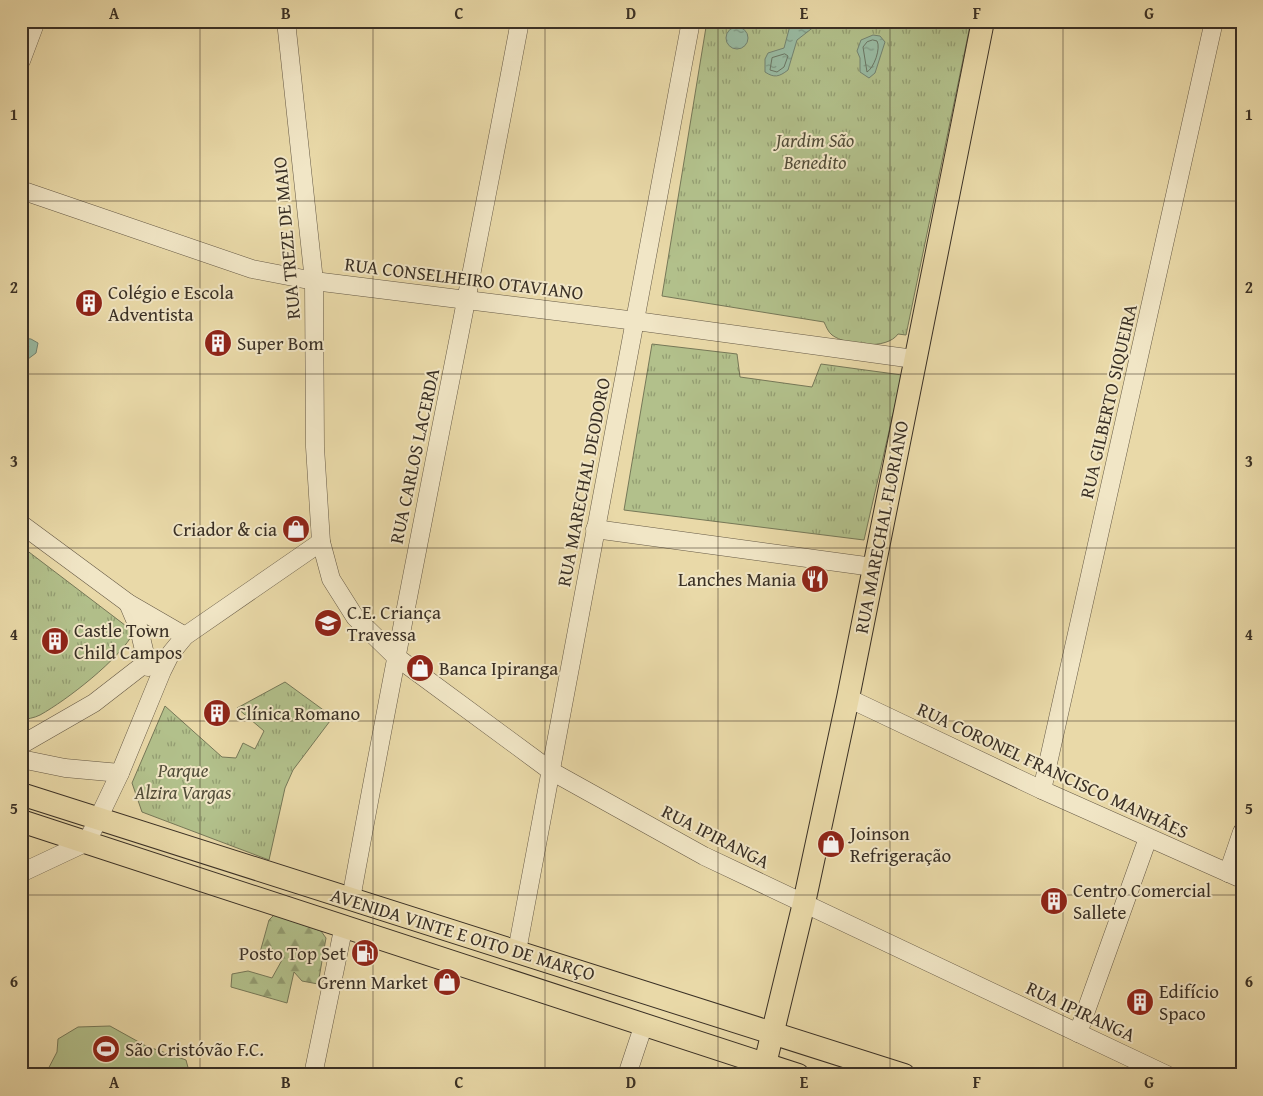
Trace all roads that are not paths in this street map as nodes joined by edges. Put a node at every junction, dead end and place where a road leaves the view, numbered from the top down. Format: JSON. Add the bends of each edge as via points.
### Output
{"nodes":[{"id":1,"x":36,"y":21,"type":"edge"},
{"id":2,"x":286,"y":21,"type":"edge"},
{"id":3,"x":520,"y":21,"type":"edge"},
{"id":4,"x":691,"y":21,"type":"edge"},
{"id":5,"x":983,"y":21,"type":"edge"},
{"id":6,"x":1214,"y":21,"type":"edge"},
{"id":7,"x":21,"y":61,"type":"edge"},
{"id":8,"x":21,"y":190,"type":"edge"},
{"id":9,"x":314,"y":280,"type":"junction"},
{"id":10,"x":468,"y":301,"type":"junction"},
{"id":11,"x":636,"y":321,"type":"junction"},
{"id":12,"x":914,"y":359,"type":"junction"},
{"id":13,"x":21,"y":524,"type":"edge"},
{"id":14,"x":596,"y":529,"type":"junction"},
{"id":15,"x":321,"y":542,"type":"junction"},
{"id":16,"x":873,"y":567,"type":"junction"},
{"id":17,"x":128,"y":603,"type":"junction"},
{"id":18,"x":185,"y":636,"type":"junction"},
{"id":19,"x":395,"y":656,"type":"junction"},
{"id":20,"x":147,"y":657,"type":"junction"},
{"id":21,"x":848,"y":698,"type":"junction"},
{"id":22,"x":147,"y":705,"type":"junction"},
{"id":23,"x":21,"y":745,"type":"edge"},
{"id":24,"x":21,"y":759,"type":"edge"},
{"id":25,"x":551,"y":771,"type":"junction"},
{"id":26,"x":120,"y":773,"type":"junction"},
{"id":27,"x":1042,"y":790,"type":"junction"},
{"id":28,"x":21,"y":794,"type":"edge"},
{"id":29,"x":98,"y":820,"type":"junction"},
{"id":30,"x":21,"y":821,"type":"edge"},
{"id":31,"x":1242,"y":832,"type":"edge"},
{"id":32,"x":1148,"y":838,"type":"junction"},
{"id":33,"x":87,"y":842,"type":"junction"},
{"id":34,"x":21,"y":872,"type":"edge"},
{"id":35,"x":1235,"y":876,"type":"edge"},
{"id":36,"x":350,"y":899,"type":"junction"},
{"id":37,"x":804,"y":903,"type":"junction"},
{"id":38,"x":344,"y":925,"type":"junction"},
{"id":39,"x":517,"y":951,"type":"junction"},
{"id":40,"x":644,"y":1024,"type":"junction"},
{"id":41,"x":773,"y":1032,"type":"junction"},
{"id":42,"x":1078,"y":1033,"type":"junction"},
{"id":43,"x":765,"y":1064,"type":"junction"},
{"id":44,"x":313,"y":1075,"type":"edge"},
{"id":45,"x":628,"y":1075,"type":"edge"},
{"id":46,"x":798,"y":1075,"type":"edge"},
{"id":47,"x":904,"y":1075,"type":"edge"},
{"id":48,"x":1167,"y":1075,"type":"edge"}],
"edges":[{"from":1,"to":7,"type":"street"},
{"from":2,"to":9,"type":"street","name":"RUA TREZE DE MAIO"},
{"from":3,"to":10,"type":"street","name":"RUA CARLOS LACERDA"},
{"from":4,"to":11,"type":"street","name":"RUA MARECHAL DEODORO"},
{"from":5,"to":12,"type":"main road","name":"RUA MARECHAL FLORIANO"},
{"from":6,"to":27,"type":"street","name":"RUA GILBERTO SIQUEIRA"},
{"from":8,"to":9,"type":"street","name":"RUA CONSELHEIRO OTAVIANO","via":[[252,269]]},
{"from":9,"to":10,"type":"street","name":"RUA CONSELHEIRO OTAVIANO"},
{"from":9,"to":15,"type":"street","name":"RUA TREZE DE MAIO","via":[[315,447]]},
{"from":10,"to":11,"type":"street","name":"RUA CONSELHEIRO OTAVIANO"},
{"from":10,"to":19,"type":"street","name":"RUA CARLOS LACERDA"},
{"from":11,"to":12,"type":"street","name":"RUA CONSELHEIRO OTAVIANO"},
{"from":11,"to":14,"type":"street","name":"RUA MARECHAL DEODORO"},
{"from":12,"to":16,"type":"main road","name":"RUA MARECHAL FLORIANO"},
{"from":13,"to":17,"type":"street"},
{"from":14,"to":16,"type":"street"},
{"from":14,"to":25,"type":"street","name":"RUA MARECHAL DEODORO"},
{"from":15,"to":18,"type":"street"},
{"from":15,"to":19,"type":"street","name":"RUA IPIRANGA","via":[[331,579],[355,617]]},
{"from":16,"to":21,"type":"main road","name":"RUA MARECHAL FLORIANO"},
{"from":17,"to":18,"type":"street"},
{"from":17,"to":20,"type":"street","via":[[140,628]]},
{"from":18,"to":22,"type":"street","via":[[171,653]]},
{"from":19,"to":25,"type":"street","name":"RUA IPIRANGA"},
{"from":19,"to":36,"type":"street","name":"RUA CARLOS LACERDA"},
{"from":20,"to":22,"type":"street"},
{"from":20,"to":23,"type":"street","via":[[142,665],[94,703]]},
{"from":21,"to":27,"type":"street","name":"RUA CORONEL FRANCISCO MANHÃES"},
{"from":21,"to":37,"type":"main road","name":"RUA MARECHAL FLORIANO"},
{"from":22,"to":26,"type":"street"},
{"from":24,"to":26,"type":"street","via":[[66,768]]},
{"from":25,"to":37,"type":"street","name":"RUA IPIRANGA","via":[[704,856]]},
{"from":25,"to":39,"type":"street","name":"RUA MARECHAL DEODORO"},
{"from":26,"to":29,"type":"street"},
{"from":27,"to":32,"type":"street","name":"RUA CORONEL FRANCISCO MANHÃES"},
{"from":28,"to":29,"type":"main road","name":"AVENIDA VINTE E OITO DE MARÇO"},
{"from":29,"to":33,"type":"street"},
{"from":29,"to":36,"type":"main road","name":"AVENIDA VINTE E OITO DE MARÇO"},
{"from":30,"to":33,"type":"main road","name":"AVENIDA VINTE E OITO DE MARÇO"},
{"from":31,"to":35,"type":"street"},
{"from":32,"to":35,"type":"street","name":"RUA CORONEL FRANCISCO MANHÃES"},
{"from":32,"to":42,"type":"street"},
{"from":33,"to":34,"type":"street"},
{"from":33,"to":38,"type":"main road","name":"AVENIDA VINTE E OITO DE MARÇO"},
{"from":36,"to":39,"type":"main road","name":"AVENIDA VINTE E OITO DE MARÇO"},
{"from":37,"to":41,"type":"main road","name":"RUA MARECHAL FLORIANO"},
{"from":37,"to":42,"type":"street","name":"RUA IPIRANGA"},
{"from":38,"to":40,"type":"main road","name":"AVENIDA VINTE E OITO DE MARÇO"},
{"from":38,"to":44,"type":"street"},
{"from":39,"to":41,"type":"main road","name":"AVENIDA VINTE E OITO DE MARÇO"},
{"from":40,"to":43,"type":"main road","name":"AVENIDA VINTE E OITO DE MARÇO"},
{"from":40,"to":45,"type":"street"},
{"from":41,"to":43,"type":"main road","name":"RUA MARECHAL FLORIANO"},
{"from":41,"to":47,"type":"main road","name":"AVENIDA VINTE E OITO DE MARÇO"},
{"from":42,"to":48,"type":"street","name":"RUA IPIRANGA"},
{"from":43,"to":46,"type":"main road","name":"AVENIDA VINTE E OITO DE MARÇO"}]}
